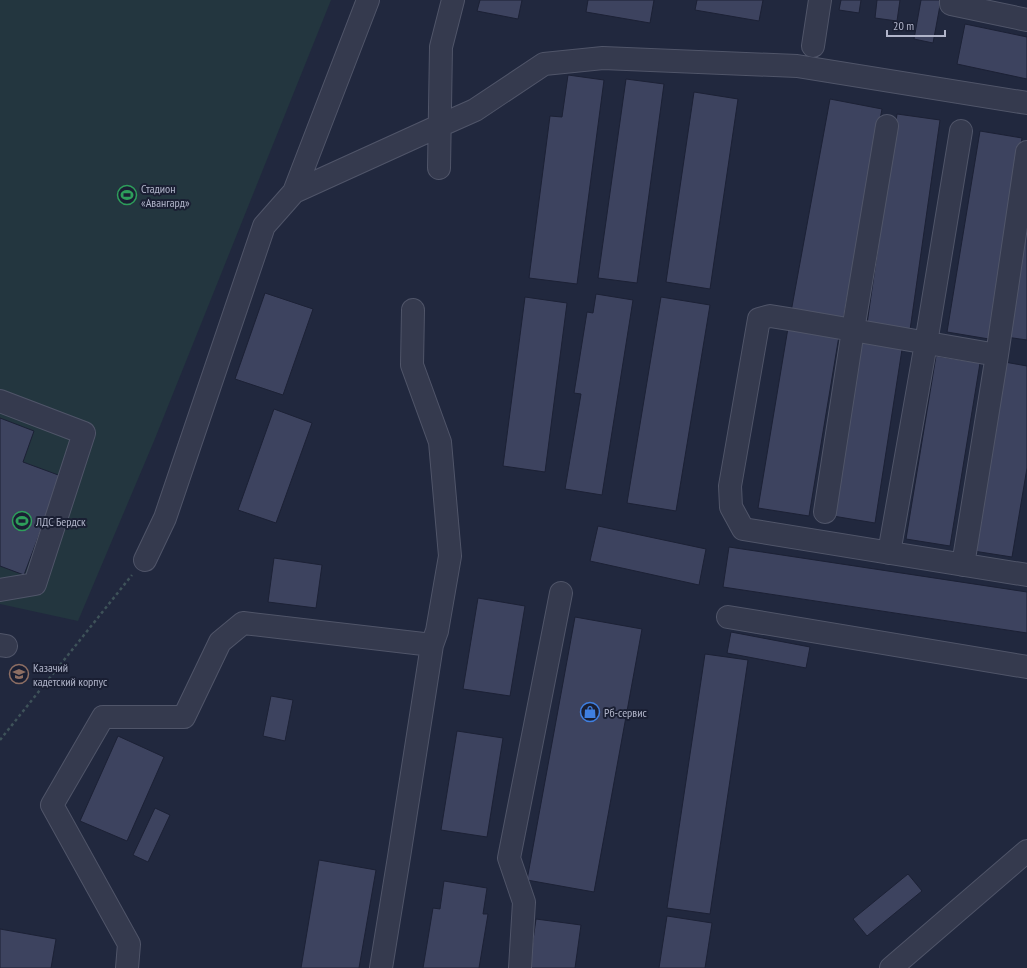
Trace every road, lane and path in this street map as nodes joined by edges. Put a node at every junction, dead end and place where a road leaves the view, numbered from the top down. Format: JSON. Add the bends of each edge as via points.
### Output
{"nodes":[{"id":1,"x":368,"y":0,"type":"edge"},
{"id":2,"x":453,"y":0,"type":"edge"},
{"id":3,"x":820,"y":0,"type":"edge"},
{"id":4,"x":951,"y":0,"type":"edge"},
{"id":5,"x":1027,"y":20,"type":"edge"},
{"id":6,"x":813,"y":46,"type":"dead end"},
{"id":7,"x":1027,"y":103,"type":"edge"},
{"id":8,"x":439,"y":126,"type":"junction"},
{"id":9,"x":887,"y":126,"type":"dead end"},
{"id":10,"x":961,"y":131,"type":"dead end"},
{"id":11,"x":1027,"y":152,"type":"edge"},
{"id":12,"x":439,"y":168,"type":"dead end"},
{"id":13,"x":294,"y":192,"type":"junction"},
{"id":14,"x":413,"y":310,"type":"dead end"},
{"id":15,"x":853,"y":330,"type":"junction"},
{"id":16,"x":926,"y":343,"type":"junction"},
{"id":17,"x":997,"y":355,"type":"junction"},
{"id":18,"x":0,"y":401,"type":"edge"},
{"id":19,"x":825,"y":512,"type":"dead end"},
{"id":20,"x":889,"y":553,"type":"junction"},
{"id":21,"x":145,"y":560,"type":"joint"},
{"id":22,"x":963,"y":565,"type":"junction"},
{"id":23,"x":1027,"y":575,"type":"edge"},
{"id":24,"x":0,"y":590,"type":"edge"},
{"id":25,"x":561,"y":593,"type":"dead end"},
{"id":26,"x":728,"y":616,"type":"dead end"},
{"id":27,"x":432,"y":645,"type":"junction"},
{"id":28,"x":1027,"y":667,"type":"edge"},
{"id":29,"x":0,"y":740,"type":"edge"},
{"id":30,"x":1027,"y":851,"type":"edge"},
{"id":31,"x":127,"y":968,"type":"edge"},
{"id":32,"x":380,"y":968,"type":"edge"},
{"id":33,"x":520,"y":968,"type":"edge"},
{"id":34,"x":891,"y":968,"type":"edge"}],
"edges":[{"from":1,"to":13,"type":"street"},
{"from":2,"to":8,"type":"street","via":[[441,47]]},
{"from":3,"to":6,"type":"street"},
{"from":4,"to":5,"type":"street","via":[[951,4]]},
{"from":7,"to":8,"type":"street","via":[[797,66],[603,58],[544,64],[475,110]]},
{"from":8,"to":12,"type":"street"},
{"from":8,"to":13,"type":"street"},
{"from":9,"to":15,"type":"street"},
{"from":10,"to":16,"type":"street"},
{"from":11,"to":17,"type":"street"},
{"from":13,"to":21,"type":"street","via":[[264,226],[165,518]]},
{"from":14,"to":27,"type":"street","via":[[412,365],[440,442],[450,556],[437,631]]},
{"from":15,"to":16,"type":"street"},
{"from":15,"to":19,"type":"street"},
{"from":15,"to":20,"type":"street","via":[[770,316],[760,319],[730,486],[731,507],[743,530]]},
{"from":16,"to":17,"type":"street"},
{"from":16,"to":20,"type":"street"},
{"from":17,"to":22,"type":"street"},
{"from":18,"to":24,"type":"street","via":[[84,433],[35,584]]},
{"from":20,"to":22,"type":"street"},
{"from":21,"to":29,"type":"path"},
{"from":22,"to":23,"type":"street"},
{"from":25,"to":33,"type":"street","via":[[508,858],[524,902]]},
{"from":26,"to":28,"type":"street"},
{"from":27,"to":31,"type":"street","via":[[243,623],[220,642],[184,717],[103,717],[52,805],[129,944]]},
{"from":27,"to":32,"type":"street"},
{"from":30,"to":34,"type":"street"}]}
